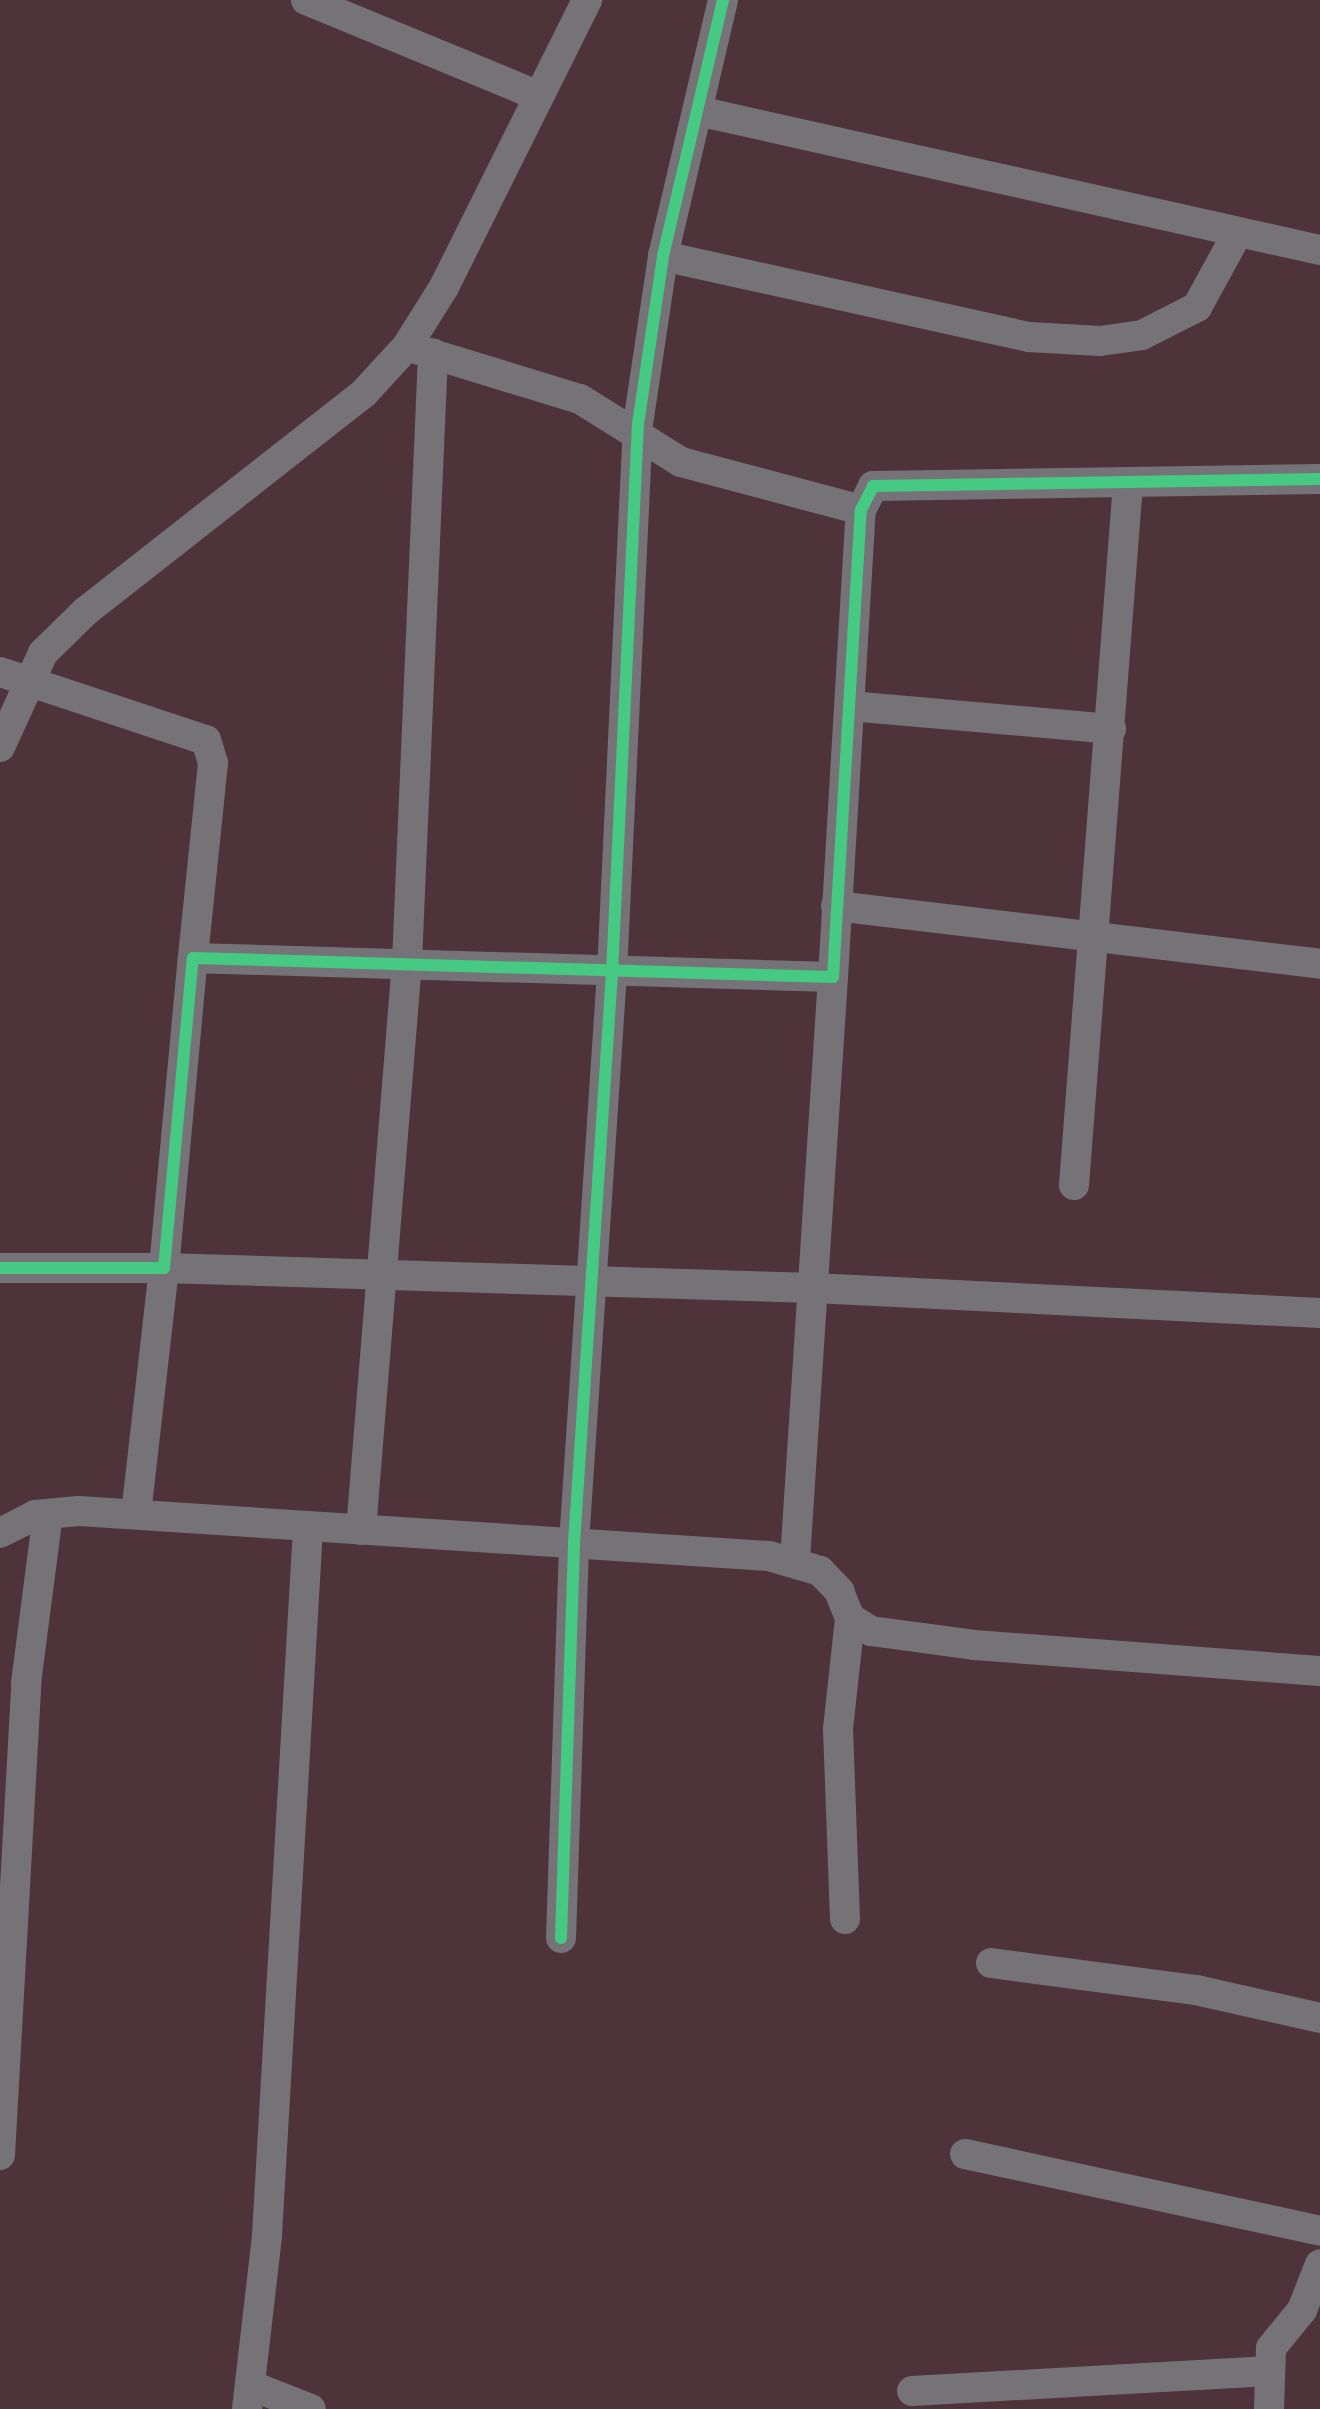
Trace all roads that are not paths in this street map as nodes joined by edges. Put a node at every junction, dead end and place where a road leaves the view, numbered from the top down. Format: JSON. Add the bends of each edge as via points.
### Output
{"nodes":[{"id":1,"x":306,"y":0,"type":"edge"},
{"id":2,"x":587,"y":0,"type":"edge"},
{"id":3,"x":723,"y":0,"type":"edge"},
{"id":4,"x":539,"y":96,"type":"junction"},
{"id":5,"x":698,"y":111,"type":"junction"},
{"id":6,"x":1238,"y":232,"type":"junction"},
{"id":7,"x":1320,"y":250,"type":"edge"},
{"id":8,"x":663,"y":256,"type":"junction"},
{"id":9,"x":420,"y":350,"type":"junction"},
{"id":10,"x":638,"y":432,"type":"junction"},
{"id":11,"x":1320,"y":479,"type":"edge"},
{"id":12,"x":1128,"y":483,"type":"junction"},
{"id":13,"x":861,"y":510,"type":"junction"},
{"id":14,"x":12,"y":678,"type":"edge"},
{"id":15,"x":850,"y":706,"type":"junction"},
{"id":16,"x":1111,"y":729,"type":"junction"},
{"id":17,"x":0,"y":747,"type":"edge"},
{"id":18,"x":836,"y":906,"type":"junction"},
{"id":19,"x":1097,"y":933,"type":"junction"},
{"id":20,"x":193,"y":958,"type":"junction"},
{"id":21,"x":407,"y":962,"type":"junction"},
{"id":22,"x":1320,"y":964,"type":"edge"},
{"id":23,"x":612,"y":973,"type":"junction"},
{"id":24,"x":833,"y":977,"type":"junction"},
{"id":25,"x":1074,"y":1185,"type":"dead end"},
{"id":26,"x":0,"y":1268,"type":"edge"},
{"id":27,"x":164,"y":1268,"type":"junction"},
{"id":28,"x":382,"y":1274,"type":"junction"},
{"id":29,"x":592,"y":1280,"type":"junction"},
{"id":30,"x":813,"y":1288,"type":"junction"},
{"id":31,"x":1320,"y":1313,"type":"edge"},
{"id":32,"x":48,"y":1514,"type":"junction"},
{"id":33,"x":136,"y":1514,"type":"junction"},
{"id":34,"x":308,"y":1528,"type":"junction"},
{"id":35,"x":361,"y":1530,"type":"junction"},
{"id":36,"x":0,"y":1533,"type":"edge"},
{"id":37,"x":574,"y":1543,"type":"junction"},
{"id":38,"x":795,"y":1560,"type":"junction"},
{"id":39,"x":850,"y":1618,"type":"junction"},
{"id":40,"x":1320,"y":1671,"type":"edge"},
{"id":41,"x":845,"y":1919,"type":"dead end"},
{"id":42,"x":561,"y":1938,"type":"dead end"},
{"id":43,"x":991,"y":1963,"type":"dead end"},
{"id":44,"x":1320,"y":2018,"type":"edge"},
{"id":45,"x":965,"y":2154,"type":"dead end"},
{"id":46,"x":0,"y":2155,"type":"edge"},
{"id":47,"x":1320,"y":2231,"type":"edge"},
{"id":48,"x":1320,"y":2264,"type":"edge"},
{"id":49,"x":1269,"y":2371,"type":"junction"},
{"id":50,"x":912,"y":2391,"type":"dead end"},
{"id":51,"x":250,"y":2397,"type":"edge"},
{"id":52,"x":948,"y":2400,"type":"edge"},
{"id":53,"x":311,"y":2409,"type":"edge"},
{"id":54,"x":1269,"y":2409,"type":"edge"}],
"edges":[{"from":1,"to":4,"type":"street"},
{"from":2,"to":4,"type":"street"},
{"from":3,"to":5,"type":"street"},
{"from":4,"to":9,"type":"street","via":[[444,287]]},
{"from":5,"to":6,"type":"street"},
{"from":5,"to":8,"type":"street"},
{"from":6,"to":7,"type":"street"},
{"from":6,"to":8,"type":"street","via":[[1197,307],[1142,335],[1100,341],[1029,337]]},
{"from":8,"to":10,"type":"street"},
{"from":9,"to":10,"type":"street","via":[[580,399]]},
{"from":9,"to":14,"type":"street","via":[[86,611]]},
{"from":9,"to":21,"type":"street"},
{"from":10,"to":13,"type":"street","via":[[681,462]]},
{"from":10,"to":23,"type":"street"},
{"from":11,"to":12,"type":"street"},
{"from":12,"to":13,"type":"street","via":[[884,483],[873,486]]},
{"from":12,"to":16,"type":"street"},
{"from":13,"to":15,"type":"street"},
{"from":14,"to":17,"type":"street"},
{"from":14,"to":20,"type":"street","via":[[206,740],[213,763]]},
{"from":15,"to":16,"type":"street"},
{"from":15,"to":18,"type":"street"},
{"from":16,"to":19,"type":"street"},
{"from":18,"to":19,"type":"street"},
{"from":18,"to":24,"type":"street"},
{"from":19,"to":22,"type":"street"},
{"from":19,"to":25,"type":"street"},
{"from":20,"to":21,"type":"street"},
{"from":20,"to":27,"type":"street"},
{"from":21,"to":23,"type":"street"},
{"from":21,"to":28,"type":"street"},
{"from":23,"to":24,"type":"street"},
{"from":23,"to":29,"type":"street"},
{"from":24,"to":30,"type":"street"},
{"from":26,"to":27,"type":"street"},
{"from":27,"to":28,"type":"street"},
{"from":27,"to":33,"type":"street"},
{"from":28,"to":29,"type":"street"},
{"from":28,"to":35,"type":"street"},
{"from":29,"to":30,"type":"street"},
{"from":29,"to":37,"type":"street"},
{"from":30,"to":31,"type":"street"},
{"from":30,"to":38,"type":"street"},
{"from":32,"to":33,"type":"street"},
{"from":32,"to":36,"type":"street"},
{"from":32,"to":46,"type":"street","via":[[26,1683]]},
{"from":33,"to":34,"type":"street"},
{"from":34,"to":35,"type":"street"},
{"from":34,"to":51,"type":"street","via":[[277,2079]]},
{"from":35,"to":37,"type":"street"},
{"from":37,"to":38,"type":"street"},
{"from":37,"to":42,"type":"street"},
{"from":38,"to":39,"type":"street","via":[[820,1571],[839,1591]]},
{"from":39,"to":40,"type":"street","via":[[871,1631],[974,1645]]},
{"from":39,"to":41,"type":"street","via":[[838,1729]]},
{"from":43,"to":44,"type":"street","via":[[1196,1990]]},
{"from":45,"to":47,"type":"street"},
{"from":48,"to":49,"type":"street","via":[[1302,2310],[1271,2348]]},
{"from":49,"to":52,"type":"street"},
{"from":49,"to":54,"type":"street"},
{"from":50,"to":52,"type":"street"},
{"from":51,"to":53,"type":"street"}]}
